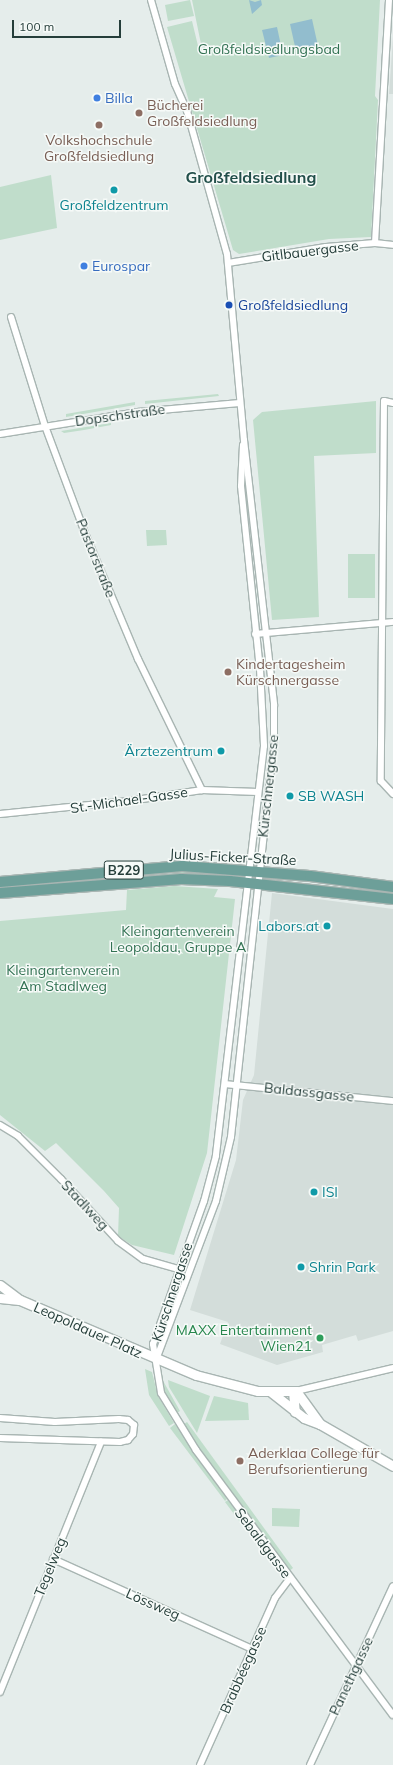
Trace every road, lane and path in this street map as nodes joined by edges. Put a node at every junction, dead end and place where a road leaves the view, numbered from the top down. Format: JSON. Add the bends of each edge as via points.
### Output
{"nodes":[{"id":1,"x":151,"y":0,"type":"edge"},
{"id":2,"x":389,"y":0,"type":"edge"},
{"id":3,"x":375,"y":243,"type":"junction"},
{"id":4,"x":393,"y":245,"type":"edge"},
{"id":5,"x":228,"y":263,"type":"junction"},
{"id":6,"x":11,"y":317,"type":"dead end"},
{"id":7,"x":240,"y":403,"type":"junction"},
{"id":8,"x":393,"y":403,"type":"edge"},
{"id":9,"x":45,"y":426,"type":"junction"},
{"id":10,"x":0,"y":434,"type":"edge"},
{"id":11,"x":244,"y":440,"type":"junction"},
{"id":12,"x":393,"y":622,"type":"edge"},
{"id":13,"x":384,"y":623,"type":"junction"},
{"id":14,"x":267,"y":633,"type":"junction"},
{"id":15,"x":255,"y":634,"type":"junction"},
{"id":16,"x":202,"y":790,"type":"junction"},
{"id":17,"x":258,"y":792,"type":"junction"},
{"id":18,"x":391,"y":793,"type":"edge"},
{"id":19,"x":0,"y":814,"type":"edge"},
{"id":20,"x":248,"y":870,"type":"junction"},
{"id":21,"x":260,"y":872,"type":"junction"},
{"id":22,"x":0,"y":882,"type":"edge"},
{"id":23,"x":254,"y":884,"type":"junction"},
{"id":24,"x":393,"y":887,"type":"edge"},
{"id":25,"x":0,"y":893,"type":"edge"},
{"id":26,"x":393,"y":899,"type":"edge"},
{"id":27,"x":225,"y":1084,"type":"junction"},
{"id":28,"x":236,"y":1084,"type":"junction"},
{"id":29,"x":393,"y":1101,"type":"edge"},
{"id":30,"x":0,"y":1125,"type":"edge"},
{"id":31,"x":179,"y":1268,"type":"junction"},
{"id":32,"x":0,"y":1285,"type":"edge"},
{"id":33,"x":0,"y":1298,"type":"edge"},
{"id":34,"x":20,"y":1300,"type":"junction"},
{"id":35,"x":156,"y":1360,"type":"junction"},
{"id":36,"x":393,"y":1368,"type":"edge"},
{"id":37,"x":295,"y":1391,"type":"junction"},
{"id":38,"x":271,"y":1392,"type":"junction"},
{"id":39,"x":296,"y":1412,"type":"junction"},
{"id":40,"x":0,"y":1418,"type":"edge"},
{"id":41,"x":320,"y":1424,"type":"junction"},
{"id":42,"x":0,"y":1438,"type":"edge"},
{"id":43,"x":101,"y":1442,"type":"junction"},
{"id":44,"x":393,"y":1466,"type":"edge"},
{"id":45,"x":53,"y":1559,"type":"junction"},
{"id":46,"x":290,"y":1578,"type":"junction"},
{"id":47,"x":393,"y":1586,"type":"edge"},
{"id":48,"x":252,"y":1649,"type":"junction"},
{"id":49,"x":355,"y":1666,"type":"junction"},
{"id":50,"x":0,"y":1692,"type":"edge"},
{"id":51,"x":393,"y":1715,"type":"edge"},
{"id":52,"x":200,"y":1765,"type":"edge"},
{"id":53,"x":310,"y":1765,"type":"edge"}],
"edges":[{"from":1,"to":5,"type":"street","name":"Kürschnergasse","via":[[216,208]]},
{"from":2,"to":3,"type":"street"},
{"from":3,"to":4,"type":"street","name":"Gitlbauergasse"},
{"from":3,"to":5,"type":"street","name":"Gitlbauergasse","via":[[326,247]]},
{"from":5,"to":7,"type":"street","name":"Kürschnergasse"},
{"from":6,"to":9,"type":"street","name":"Pastorstraße"},
{"from":7,"to":9,"type":"street","name":"Dopschstraße","via":[[138,412]]},
{"from":7,"to":11,"type":"street","name":"Kürschnergasse"},
{"from":8,"to":13,"type":"street","via":[[384,402]]},
{"from":9,"to":10,"type":"street","name":"Dopschstraße"},
{"from":9,"to":16,"type":"street","name":"Pastorstraße","via":[[85,533],[138,659]]},
{"from":11,"to":14,"type":"street","name":"Kürschnergasse"},
{"from":11,"to":15,"type":"street","name":"Kürschnergasse","via":[[241,486]]},
{"from":12,"to":13,"type":"street"},
{"from":13,"to":14,"type":"street"},
{"from":13,"to":18,"type":"street","via":[[381,781]]},
{"from":14,"to":15,"type":"street"},
{"from":14,"to":21,"type":"street","name":"Kürschnergasse","via":[[274,704],[274,740]]},
{"from":15,"to":17,"type":"street","name":"Kürschnergasse","via":[[264,746]]},
{"from":16,"to":17,"type":"street","name":"St.-Michael-Gasse"},
{"from":16,"to":19,"type":"street","name":"St.-Michael-Gasse","via":[[122,802]]},
{"from":17,"to":20,"type":"street","name":"Kürschnergasse"},
{"from":20,"to":21,"type":"main road","name":"Julius-Ficker-Straße","number":"B229"},
{"from":20,"to":22,"type":"main road","name":"Julius-Ficker-Straße","number":"B229","via":[[182,866]]},
{"from":20,"to":23,"type":"street","name":"Kürschnergasse"},
{"from":21,"to":23,"type":"street","name":"Kürschnergasse"},
{"from":21,"to":24,"type":"main road","name":"Julius-Ficker-Straße","number":"B229"},
{"from":23,"to":25,"type":"main road","name":"Julius-Ficker-Straße","number":"B229","via":[[181,879]]},
{"from":23,"to":26,"type":"main road","name":"Julius-Ficker-Straße","number":"B229"},
{"from":23,"to":27,"type":"street","name":"Kürschnergasse"},
{"from":23,"to":28,"type":"street","name":"Kürschnergasse"},
{"from":27,"to":28,"type":"street","name":"Baldassgasse"},
{"from":27,"to":31,"type":"street","name":"Kürschnergasse","via":[[213,1170]]},
{"from":28,"to":29,"type":"street","name":"Baldassgasse"},
{"from":28,"to":35,"type":"street","name":"Kürschnergasse","via":[[231,1137],[216,1201]]},
{"from":30,"to":31,"type":"street","name":"Stadlweg","via":[[18,1136],[118,1241],[143,1259]]},
{"from":31,"to":35,"type":"street","name":"Kürschnergasse","via":[[153,1344]]},
{"from":32,"to":34,"type":"street","name":"Leopoldauer Platz"},
{"from":33,"to":34,"type":"street","name":"Leopoldauer Platz"},
{"from":34,"to":35,"type":"street","name":"Leopoldauer Platz"},
{"from":35,"to":38,"type":"street","name":"Leopoldauer Platz","via":[[220,1383]]},
{"from":35,"to":46,"type":"street","name":"Sebaldgasse","via":[[159,1386],[164,1398],[224,1491]]},
{"from":36,"to":37,"type":"street"},
{"from":37,"to":38,"type":"street","name":"Leopoldauer Platz"},
{"from":37,"to":39,"type":"street"},
{"from":37,"to":41,"type":"street"},
{"from":38,"to":39,"type":"street"},
{"from":39,"to":41,"type":"street"},
{"from":40,"to":43,"type":"street","via":[[56,1422],[119,1419],[128,1420],[134,1426],[133,1434],[128,1440]]},
{"from":41,"to":44,"type":"street"},
{"from":42,"to":43,"type":"street"},
{"from":43,"to":45,"type":"street","name":"Tegelweg"},
{"from":45,"to":48,"type":"street","name":"Lössweg"},
{"from":45,"to":50,"type":"street","name":"Tegelweg"},
{"from":46,"to":48,"type":"street","name":"Brabbéegasse","via":[[276,1598]]},
{"from":46,"to":49,"type":"street","name":"Sebaldgasse"},
{"from":47,"to":49,"type":"street","name":"Panethgasse"},
{"from":48,"to":52,"type":"street","name":"Brabbéegasse"},
{"from":49,"to":51,"type":"street","name":"Sebaldgasse"},
{"from":49,"to":53,"type":"street","name":"Panethgasse"}]}
